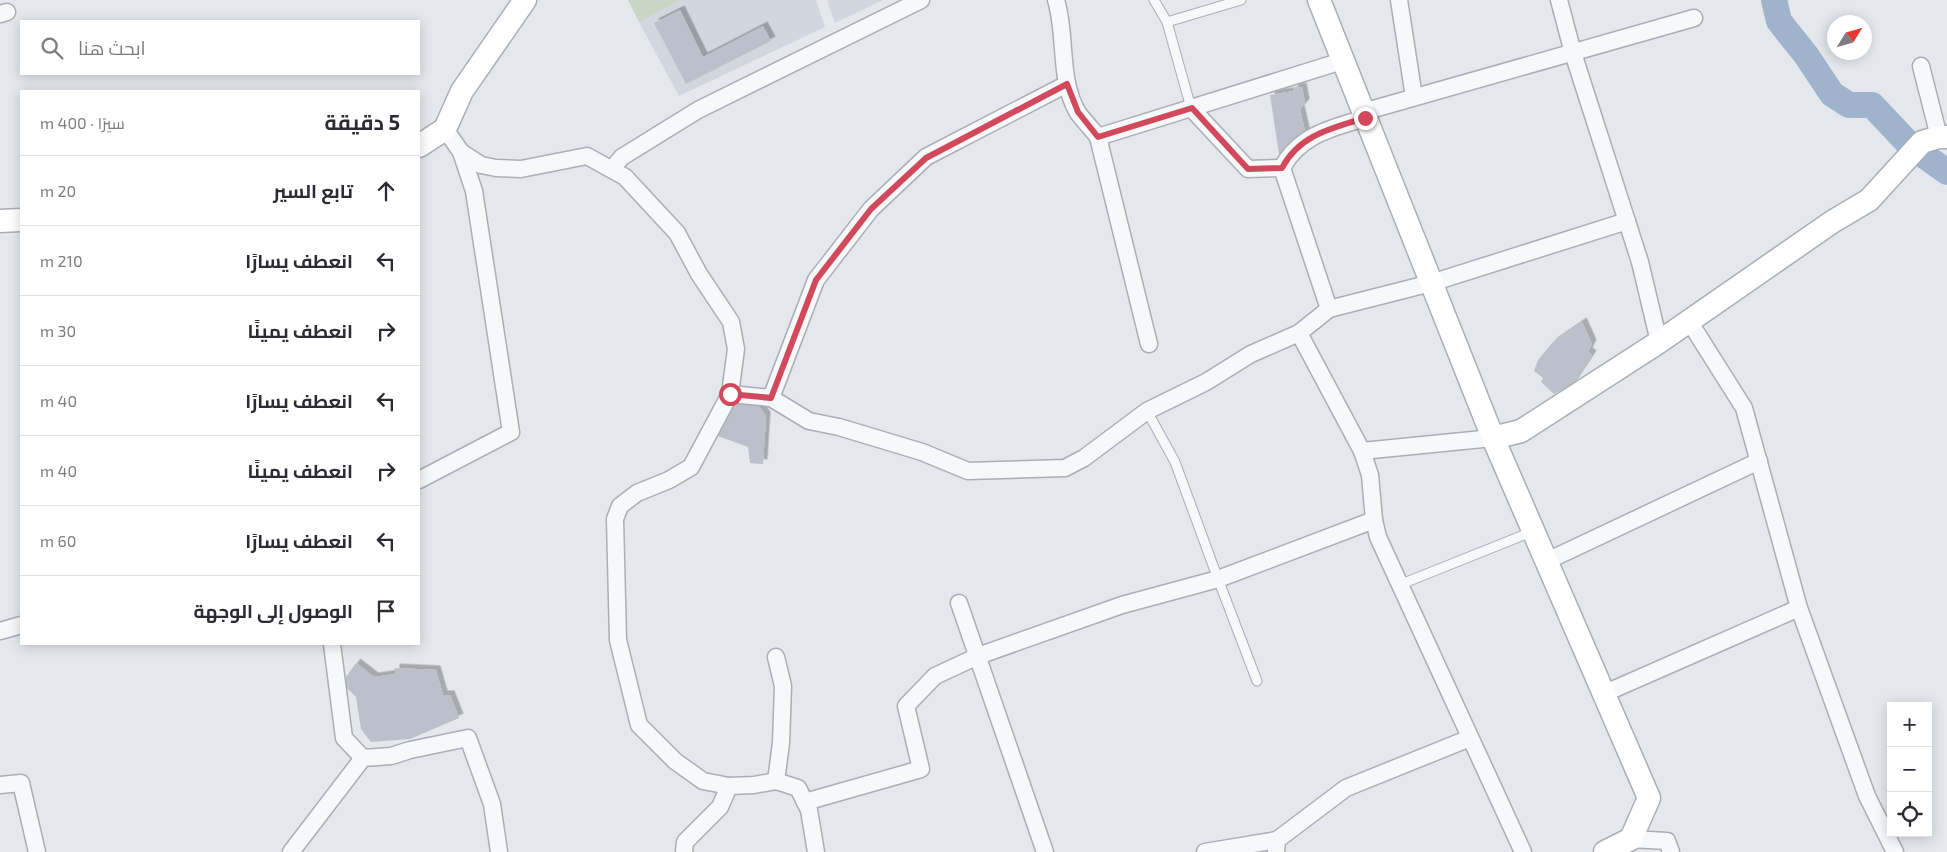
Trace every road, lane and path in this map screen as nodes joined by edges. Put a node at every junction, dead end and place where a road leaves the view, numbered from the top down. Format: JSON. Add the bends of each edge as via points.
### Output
{"nodes":[{"id":1,"x":525,"y":0,"type":"edge"},
{"id":2,"x":921,"y":0,"type":"edge"},
{"id":3,"x":1056,"y":0,"type":"edge"},
{"id":4,"x":1154,"y":0,"type":"edge"},
{"id":5,"x":1241,"y":0,"type":"edge"},
{"id":6,"x":1319,"y":0,"type":"edge"},
{"id":7,"x":1399,"y":0,"type":"edge"},
{"id":8,"x":1560,"y":0,"type":"edge"},
{"id":9,"x":1694,"y":18,"type":"dead end"},
{"id":10,"x":1166,"y":22,"type":"junction"},
{"id":11,"x":1573,"y":53,"type":"junction"},
{"id":12,"x":1342,"y":60,"type":"junction"},
{"id":13,"x":1921,"y":66,"type":"dead end"},
{"id":14,"x":1067,"y":84,"type":"junction"},
{"id":15,"x":1414,"y":97,"type":"junction"},
{"id":16,"x":1192,"y":108,"type":"junction"},
{"id":17,"x":1364,"y":115,"type":"junction"},
{"id":18,"x":445,"y":130,"type":"junction"},
{"id":19,"x":1098,"y":137,"type":"junction"},
{"id":20,"x":1943,"y":137,"type":"edge"},
{"id":21,"x":420,"y":145,"type":"edge"},
{"id":22,"x":462,"y":152,"type":"junction"},
{"id":23,"x":1282,"y":168,"type":"junction"},
{"id":24,"x":612,"y":170,"type":"junction"},
{"id":25,"x":20,"y":220,"type":"edge"},
{"id":26,"x":0,"y":221,"type":"edge"},
{"id":27,"x":1627,"y":221,"type":"junction"},
{"id":28,"x":1431,"y":283,"type":"junction"},
{"id":29,"x":1329,"y":308,"type":"junction"},
{"id":30,"x":1689,"y":321,"type":"junction"},
{"id":31,"x":1299,"y":333,"type":"junction"},
{"id":32,"x":1660,"y":342,"type":"junction"},
{"id":33,"x":1149,"y":344,"type":"dead end"},
{"id":34,"x":730,"y":394,"type":"junction"},
{"id":35,"x":771,"y":398,"type":"junction"},
{"id":36,"x":1148,"y":411,"type":"junction"},
{"id":37,"x":1493,"y":438,"type":"junction"},
{"id":38,"x":1362,"y":451,"type":"junction"},
{"id":39,"x":1759,"y":461,"type":"junction"},
{"id":40,"x":420,"y":479,"type":"edge"},
{"id":41,"x":1374,"y":520,"type":"junction"},
{"id":42,"x":1534,"y":531,"type":"junction"},
{"id":43,"x":1548,"y":561,"type":"junction"},
{"id":44,"x":1218,"y":579,"type":"junction"},
{"id":45,"x":1399,"y":585,"type":"junction"},
{"id":46,"x":959,"y":603,"type":"dead end"},
{"id":47,"x":1799,"y":608,"type":"junction"},
{"id":48,"x":20,"y":625,"type":"edge"},
{"id":49,"x":0,"y":631,"type":"edge"},
{"id":50,"x":332,"y":645,"type":"edge"},
{"id":51,"x":978,"y":656,"type":"junction"},
{"id":52,"x":776,"y":657,"type":"dead end"},
{"id":53,"x":1257,"y":681,"type":"dead end"},
{"id":54,"x":1603,"y":694,"type":"junction"},
{"id":55,"x":1470,"y":738,"type":"junction"},
{"id":56,"x":363,"y":758,"type":"junction"},
{"id":57,"x":776,"y":780,"type":"junction"},
{"id":58,"x":0,"y":786,"type":"edge"},
{"id":59,"x":729,"y":786,"type":"junction"},
{"id":60,"x":805,"y":802,"type":"junction"},
{"id":61,"x":1631,"y":839,"type":"junction"},
{"id":62,"x":1277,"y":846,"type":"edge"},
{"id":63,"x":37,"y":852,"type":"edge"},
{"id":64,"x":291,"y":852,"type":"edge"},
{"id":65,"x":499,"y":852,"type":"edge"},
{"id":66,"x":684,"y":852,"type":"edge"},
{"id":67,"x":816,"y":852,"type":"edge"},
{"id":68,"x":1045,"y":852,"type":"edge"},
{"id":69,"x":1205,"y":852,"type":"edge"},
{"id":70,"x":1523,"y":852,"type":"edge"},
{"id":71,"x":1605,"y":852,"type":"edge"},
{"id":72,"x":1671,"y":852,"type":"edge"},
{"id":73,"x":1895,"y":852,"type":"edge"}],
"edges":[{"from":1,"to":18,"type":"street","via":[[462,91]]},
{"from":2,"to":24,"type":"street","via":[[698,110],[622,158]]},
{"from":3,"to":14,"type":"street"},
{"from":4,"to":10,"type":"lane"},
{"from":5,"to":10,"type":"lane"},
{"from":6,"to":12,"type":"street"},
{"from":7,"to":15,"type":"street"},
{"from":8,"to":11,"type":"street"},
{"from":9,"to":11,"type":"street"},
{"from":10,"to":16,"type":"lane"},
{"from":11,"to":15,"type":"street"},
{"from":11,"to":27,"type":"street"},
{"from":12,"to":16,"type":"street"},
{"from":12,"to":17,"type":"street"},
{"from":13,"to":20,"type":"street"},
{"from":14,"to":19,"type":"street","via":[[1078,112]]},
{"from":14,"to":35,"type":"street","via":[[926,158],[871,209],[816,280]]},
{"from":15,"to":17,"type":"street"},
{"from":16,"to":19,"type":"street"},
{"from":16,"to":23,"type":"street","via":[[1248,169]]},
{"from":17,"to":23,"type":"street","via":[[1301,143]]},
{"from":17,"to":28,"type":"street"},
{"from":18,"to":21,"type":"street"},
{"from":18,"to":22,"type":"street"},
{"from":19,"to":33,"type":"street"},
{"from":20,"to":30,"type":"street","via":[[1922,142],[1869,200]]},
{"from":22,"to":24,"type":"street","via":[[481,165],[496,168],[521,169],[587,156]]},
{"from":22,"to":40,"type":"street","via":[[474,191],[512,432]]},
{"from":23,"to":29,"type":"street"},
{"from":24,"to":34,"type":"street","via":[[626,177],[677,233],[731,322],[736,349]]},
{"from":25,"to":26,"type":"street"},
{"from":27,"to":28,"type":"street"},
{"from":27,"to":32,"type":"street"},
{"from":28,"to":29,"type":"street"},
{"from":28,"to":37,"type":"street"},
{"from":29,"to":31,"type":"street"},
{"from":30,"to":32,"type":"street"},
{"from":30,"to":39,"type":"street","via":[[1744,408]]},
{"from":31,"to":36,"type":"street","via":[[1251,354],[1206,382]]},
{"from":31,"to":38,"type":"street"},
{"from":32,"to":37,"type":"street","via":[[1521,431]]},
{"from":34,"to":35,"type":"street"},
{"from":34,"to":59,"type":"street","via":[[691,466],[669,480],[637,493],[620,506],[615,519],[618,640],[639,725],[675,761],[703,781]]},
{"from":35,"to":36,"type":"street","via":[[809,421],[922,452],[968,471],[1065,468],[1084,458]]},
{"from":36,"to":44,"type":"lane","via":[[1175,462]]},
{"from":37,"to":38,"type":"street"},
{"from":37,"to":42,"type":"street"},
{"from":38,"to":41,"type":"street","via":[[1370,475]]},
{"from":39,"to":43,"type":"street"},
{"from":39,"to":47,"type":"street"},
{"from":41,"to":44,"type":"street"},
{"from":41,"to":45,"type":"street","via":[[1378,538]]},
{"from":42,"to":43,"type":"street"},
{"from":42,"to":45,"type":"lane"},
{"from":43,"to":54,"type":"street"},
{"from":44,"to":51,"type":"street","via":[[1122,605]]},
{"from":44,"to":53,"type":"lane"},
{"from":45,"to":55,"type":"street"},
{"from":46,"to":51,"type":"street"},
{"from":47,"to":54,"type":"street"},
{"from":47,"to":73,"type":"street","via":[[1867,796]]},
{"from":48,"to":49,"type":"street"},
{"from":50,"to":56,"type":"street","via":[[344,738]]},
{"from":51,"to":60,"type":"street","via":[[935,676],[906,706],[921,769]]},
{"from":51,"to":68,"type":"street"},
{"from":52,"to":57,"type":"street","via":[[783,686]]},
{"from":54,"to":61,"type":"street","via":[[1649,798]]},
{"from":55,"to":62,"type":"street","via":[[1346,788]]},
{"from":55,"to":70,"type":"street"},
{"from":56,"to":64,"type":"street"},
{"from":56,"to":65,"type":"street","via":[[391,756],[468,738],[492,804]]},
{"from":57,"to":59,"type":"street"},
{"from":57,"to":60,"type":"street","via":[[798,788]]},
{"from":58,"to":63,"type":"street","via":[[21,783]]},
{"from":59,"to":66,"type":"street","via":[[720,807],[685,842]]},
{"from":60,"to":67,"type":"street"},
{"from":61,"to":71,"type":"street"},
{"from":61,"to":72,"type":"street","via":[[1667,841]]},
{"from":62,"to":69,"type":"street"}]}
